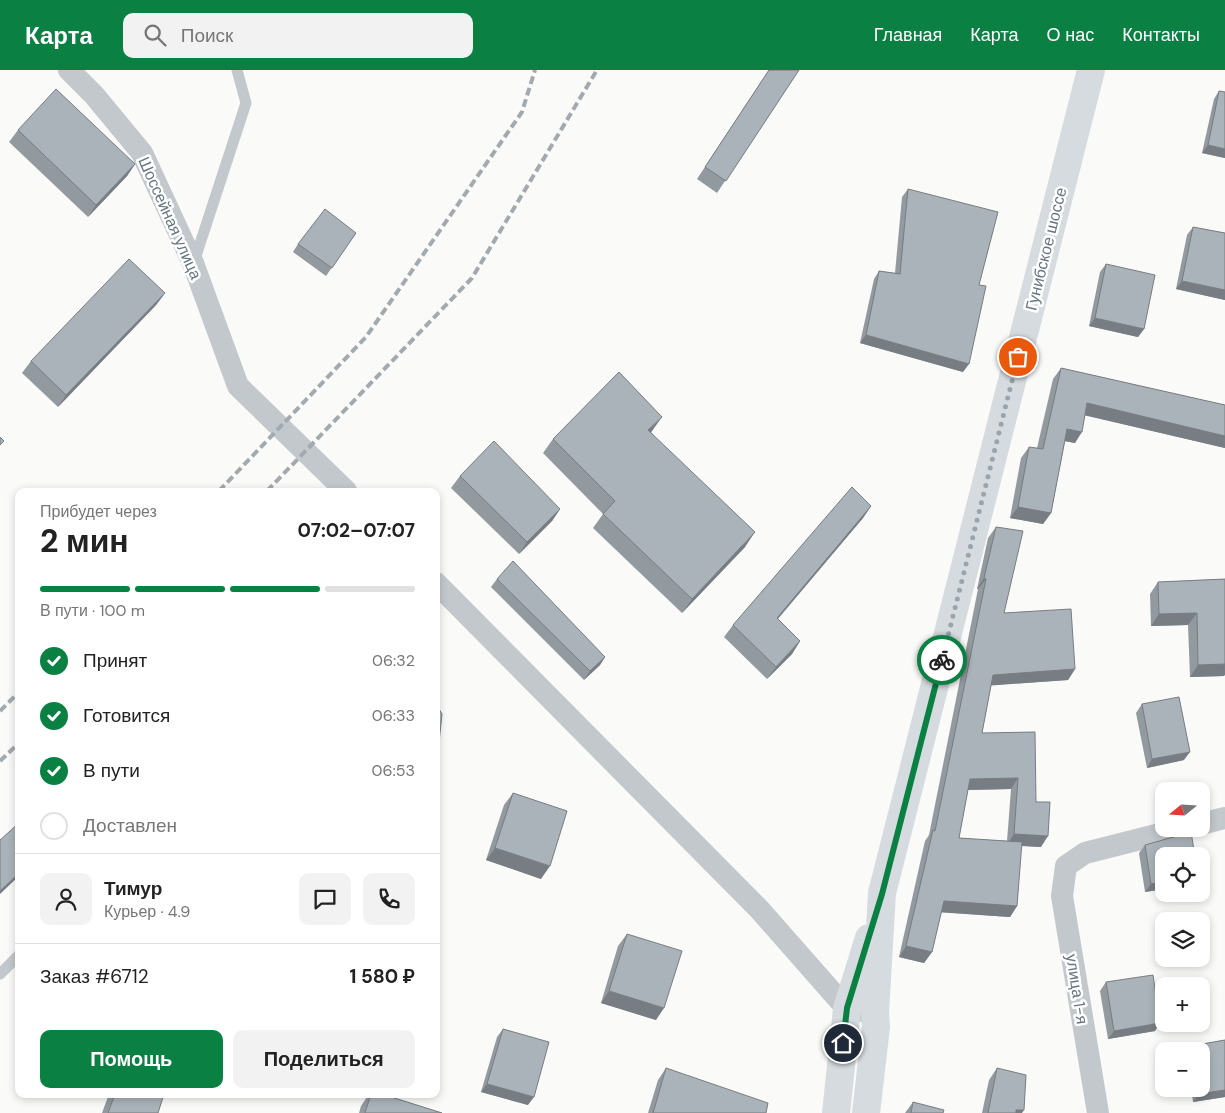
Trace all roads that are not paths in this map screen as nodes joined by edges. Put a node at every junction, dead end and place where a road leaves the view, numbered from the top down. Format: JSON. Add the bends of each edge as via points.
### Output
{"nodes":[{"id":1,"x":69,"y":70,"type":"edge"},
{"id":2,"x":237,"y":70,"type":"edge"},
{"id":3,"x":1091,"y":70,"type":"edge"},
{"id":4,"x":193,"y":263,"type":"junction"},
{"id":5,"x":343,"y":488,"type":"edge"},
{"id":6,"x":440,"y":588,"type":"edge"},
{"id":7,"x":1225,"y":818,"type":"edge"},
{"id":8,"x":1210,"y":822,"type":"edge"},
{"id":9,"x":1155,"y":835,"type":"edge"},
{"id":10,"x":882,"y":894,"type":"junction"},
{"id":11,"x":15,"y":959,"type":"edge"},
{"id":12,"x":0,"y":974,"type":"edge"},
{"id":13,"x":847,"y":1008,"type":"junction"},
{"id":14,"x":875,"y":1013,"type":"junction"},
{"id":15,"x":836,"y":1113,"type":"edge"},
{"id":16,"x":866,"y":1113,"type":"edge"},
{"id":17,"x":1098,"y":1113,"type":"edge"}],
"edges":[{"from":1,"to":4,"type":"street","name":"Шоссейная улица","via":[[142,153]]},
{"from":2,"to":4,"type":"lane","via":[[246,103]]},
{"from":3,"to":10,"type":"main road","name":"Гунибское шоссе"},
{"from":4,"to":5,"type":"street","name":"Шоссейная улица","via":[[238,386]]},
{"from":6,"to":13,"type":"street","via":[[759,909]]},
{"from":7,"to":8,"type":"street"},
{"from":9,"to":17,"type":"street","name":"улица 1-я","via":[[1085,853],[1066,866],[1062,896]]},
{"from":10,"to":13,"type":"main road"},
{"from":10,"to":14,"type":"main road","name":"Гунибское шоссе"},
{"from":11,"to":12,"type":"lane"},
{"from":13,"to":14,"type":"street"},
{"from":13,"to":15,"type":"main road"},
{"from":14,"to":16,"type":"main road","name":"Гунибское шоссе"}]}
